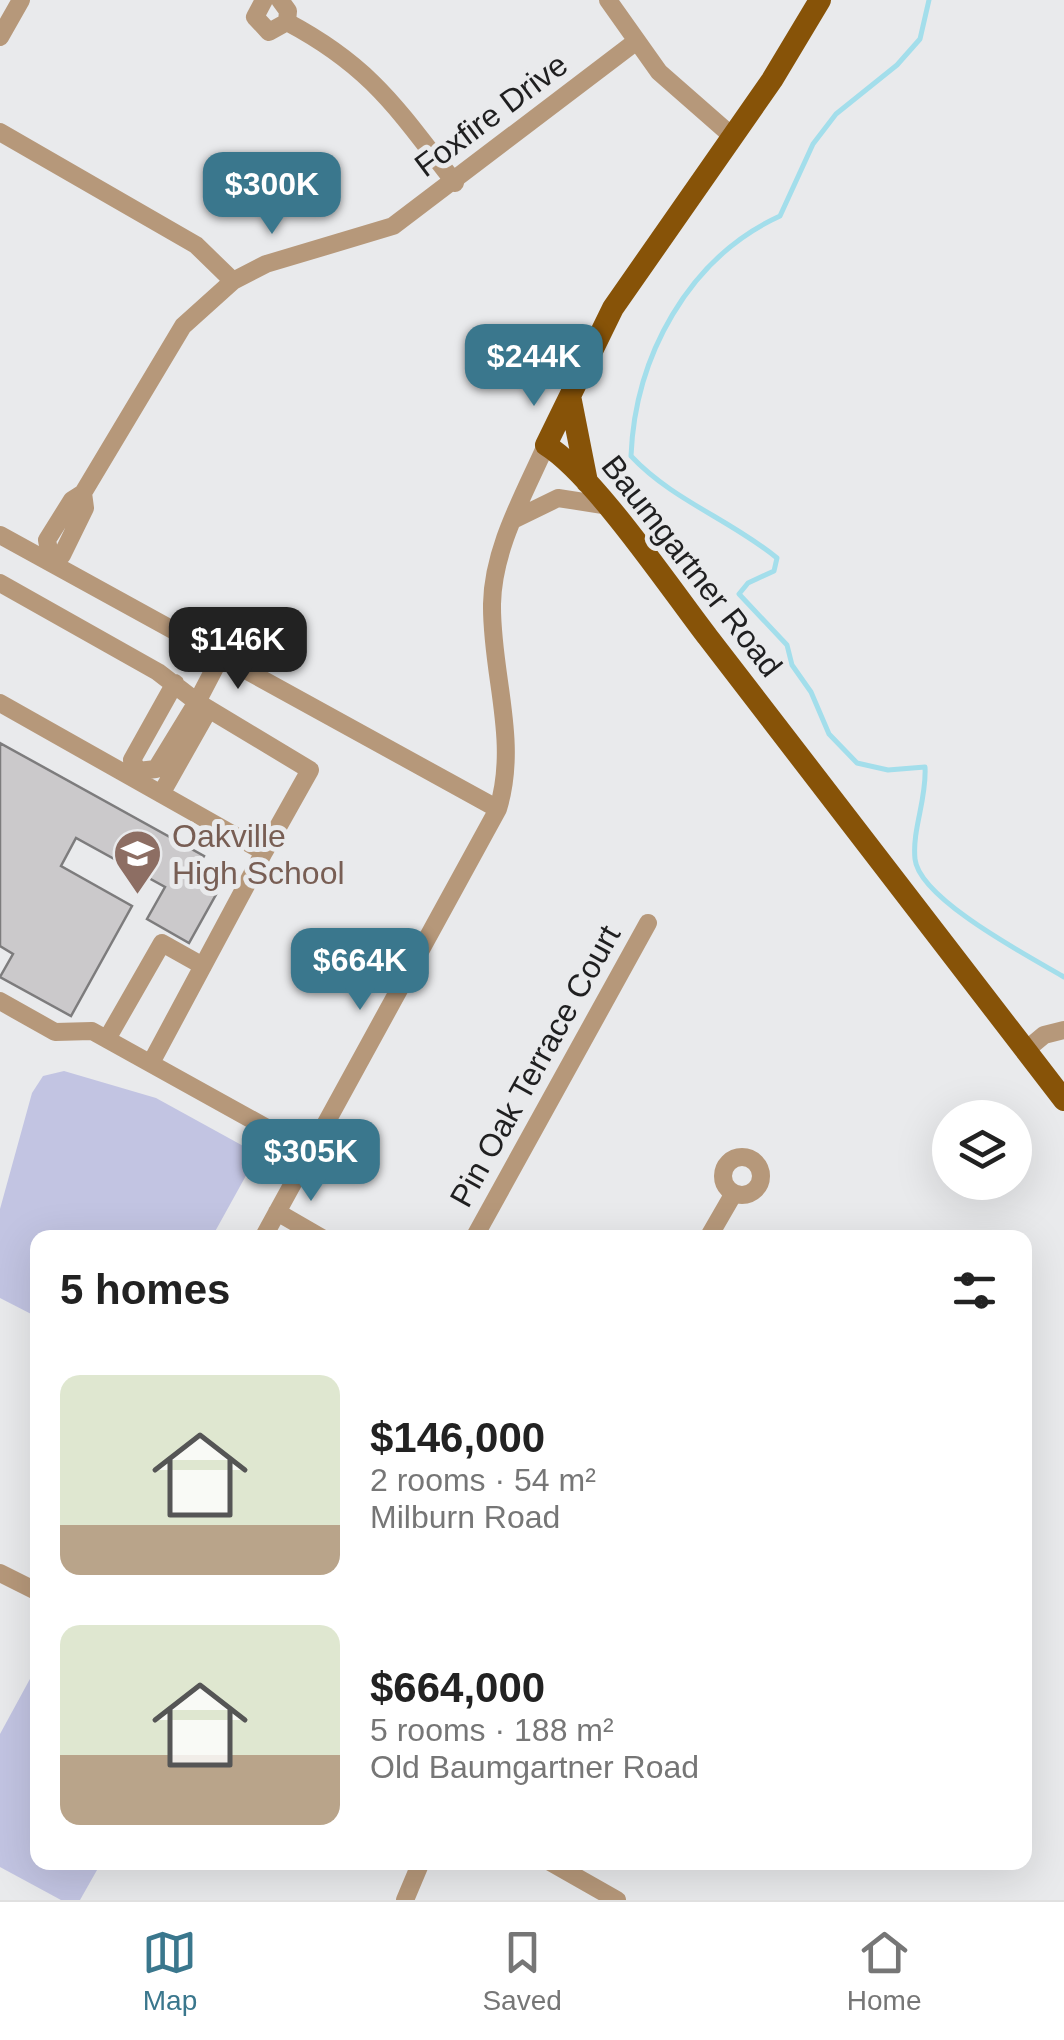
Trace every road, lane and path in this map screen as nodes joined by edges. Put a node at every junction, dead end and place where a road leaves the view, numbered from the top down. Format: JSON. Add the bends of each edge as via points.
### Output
{"nodes":[{"id":1,"x":21,"y":0,"type":"edge"},
{"id":2,"x":264,"y":0,"type":"edge"},
{"id":3,"x":280,"y":0,"type":"edge"},
{"id":4,"x":608,"y":0,"type":"edge"},
{"id":5,"x":820,"y":0,"type":"edge"},
{"id":6,"x":288,"y":22,"type":"junction"},
{"id":7,"x":0,"y":38,"type":"edge"},
{"id":8,"x":634,"y":43,"type":"junction"},
{"id":9,"x":0,"y":132,"type":"edge"},
{"id":10,"x":732,"y":136,"type":"junction"},
{"id":11,"x":455,"y":182,"type":"junction"},
{"id":12,"x":232,"y":281,"type":"junction"},
{"id":13,"x":570,"y":396,"type":"junction"},
{"id":14,"x":546,"y":445,"type":"junction"},
{"id":15,"x":588,"y":485,"type":"junction"},
{"id":16,"x":604,"y":505,"type":"junction"},
{"id":17,"x":513,"y":520,"type":"junction"},
{"id":18,"x":0,"y":535,"type":"edge"},
{"id":19,"x":49,"y":558,"type":"junction"},
{"id":20,"x":0,"y":582,"type":"edge"},
{"id":21,"x":222,"y":656,"type":"junction"},
{"id":22,"x":175,"y":684,"type":"junction"},
{"id":23,"x":0,"y":703,"type":"edge"},
{"id":24,"x":203,"y":705,"type":"junction"},
{"id":25,"x":162,"y":794,"type":"junction"},
{"id":26,"x":498,"y":808,"type":"junction"},
{"id":27,"x":264,"y":852,"type":"junction"},
{"id":28,"x":648,"y":924,"type":"dead end"},
{"id":29,"x":203,"y":966,"type":"junction"},
{"id":30,"x":0,"y":1000,"type":"edge"},
{"id":31,"x":1064,"y":1030,"type":"edge"},
{"id":32,"x":107,"y":1038,"type":"junction"},
{"id":33,"x":1026,"y":1050,"type":"junction"},
{"id":34,"x":152,"y":1060,"type":"junction"},
{"id":35,"x":1064,"y":1100,"type":"edge"},
{"id":36,"x":310,"y":1152,"type":"junction"},
{"id":37,"x":734,"y":1193,"type":"dead end"},
{"id":38,"x":277,"y":1212,"type":"junction"},
{"id":39,"x":267,"y":1230,"type":"edge"},
{"id":40,"x":308,"y":1230,"type":"edge"},
{"id":41,"x":478,"y":1230,"type":"edge"},
{"id":42,"x":713,"y":1230,"type":"edge"},
{"id":43,"x":0,"y":1573,"type":"edge"},
{"id":44,"x":30,"y":1588,"type":"edge"},
{"id":45,"x":418,"y":1870,"type":"edge"},
{"id":46,"x":564,"y":1870,"type":"edge"},
{"id":47,"x":405,"y":1900,"type":"edge"},
{"id":48,"x":617,"y":1900,"type":"edge"}],
"edges":[{"from":1,"to":7,"type":"street"},
{"from":2,"to":6,"type":"street","via":[[255,12],[260,27],[275,31]]},
{"from":3,"to":6,"type":"street"},
{"from":4,"to":8,"type":"street"},
{"from":5,"to":10,"type":"main road"},
{"from":6,"to":11,"type":"street","via":[[366,73]]},
{"from":8,"to":10,"type":"street"},
{"from":8,"to":11,"type":"street","name":"Foxfire Drive"},
{"from":9,"to":12,"type":"street","via":[[196,245]]},
{"from":10,"to":13,"type":"main road","via":[[635,273]]},
{"from":11,"to":12,"type":"street","name":"Foxfire Drive","via":[[393,226],[266,264]]},
{"from":12,"to":19,"type":"street","name":"Foxfire Drive","via":[[184,326],[83,493],[85,508],[62,555]]},
{"from":13,"to":14,"type":"main road"},
{"from":13,"to":15,"type":"main road"},
{"from":14,"to":15,"type":"main road","name":"Baumgartner Road"},
{"from":14,"to":17,"type":"street"},
{"from":15,"to":16,"type":"main road","name":"Baumgartner Road"},
{"from":16,"to":17,"type":"street","via":[[558,498]]},
{"from":16,"to":33,"type":"main road","name":"Baumgartner Road"},
{"from":17,"to":26,"type":"street","via":[[492,604],[508,764]]},
{"from":18,"to":19,"type":"street"},
{"from":19,"to":21,"type":"street"},
{"from":20,"to":22,"type":"street"},
{"from":21,"to":24,"type":"street"},
{"from":21,"to":26,"type":"street"},
{"from":22,"to":24,"type":"street"},
{"from":22,"to":24,"type":"street","via":[[132,766],[156,769]]},
{"from":23,"to":25,"type":"street"},
{"from":24,"to":25,"type":"street"},
{"from":24,"to":27,"type":"street","via":[[310,770]]},
{"from":25,"to":27,"type":"street"},
{"from":26,"to":36,"type":"street"},
{"from":27,"to":29,"type":"street"},
{"from":28,"to":41,"type":"street","name":"Pin Oak Terrace Court"},
{"from":29,"to":32,"type":"street","via":[[162,943]]},
{"from":29,"to":34,"type":"street"},
{"from":30,"to":32,"type":"street","via":[[55,1032],[92,1031]]},
{"from":31,"to":33,"type":"street"},
{"from":32,"to":34,"type":"street"},
{"from":33,"to":35,"type":"main road","name":"Baumgartner Road"},
{"from":34,"to":36,"type":"street"},
{"from":36,"to":38,"type":"street"},
{"from":37,"to":42,"type":"street"},
{"from":38,"to":39,"type":"street"},
{"from":38,"to":40,"type":"street"},
{"from":43,"to":44,"type":"street"},
{"from":45,"to":47,"type":"street"},
{"from":46,"to":48,"type":"street"}]}
